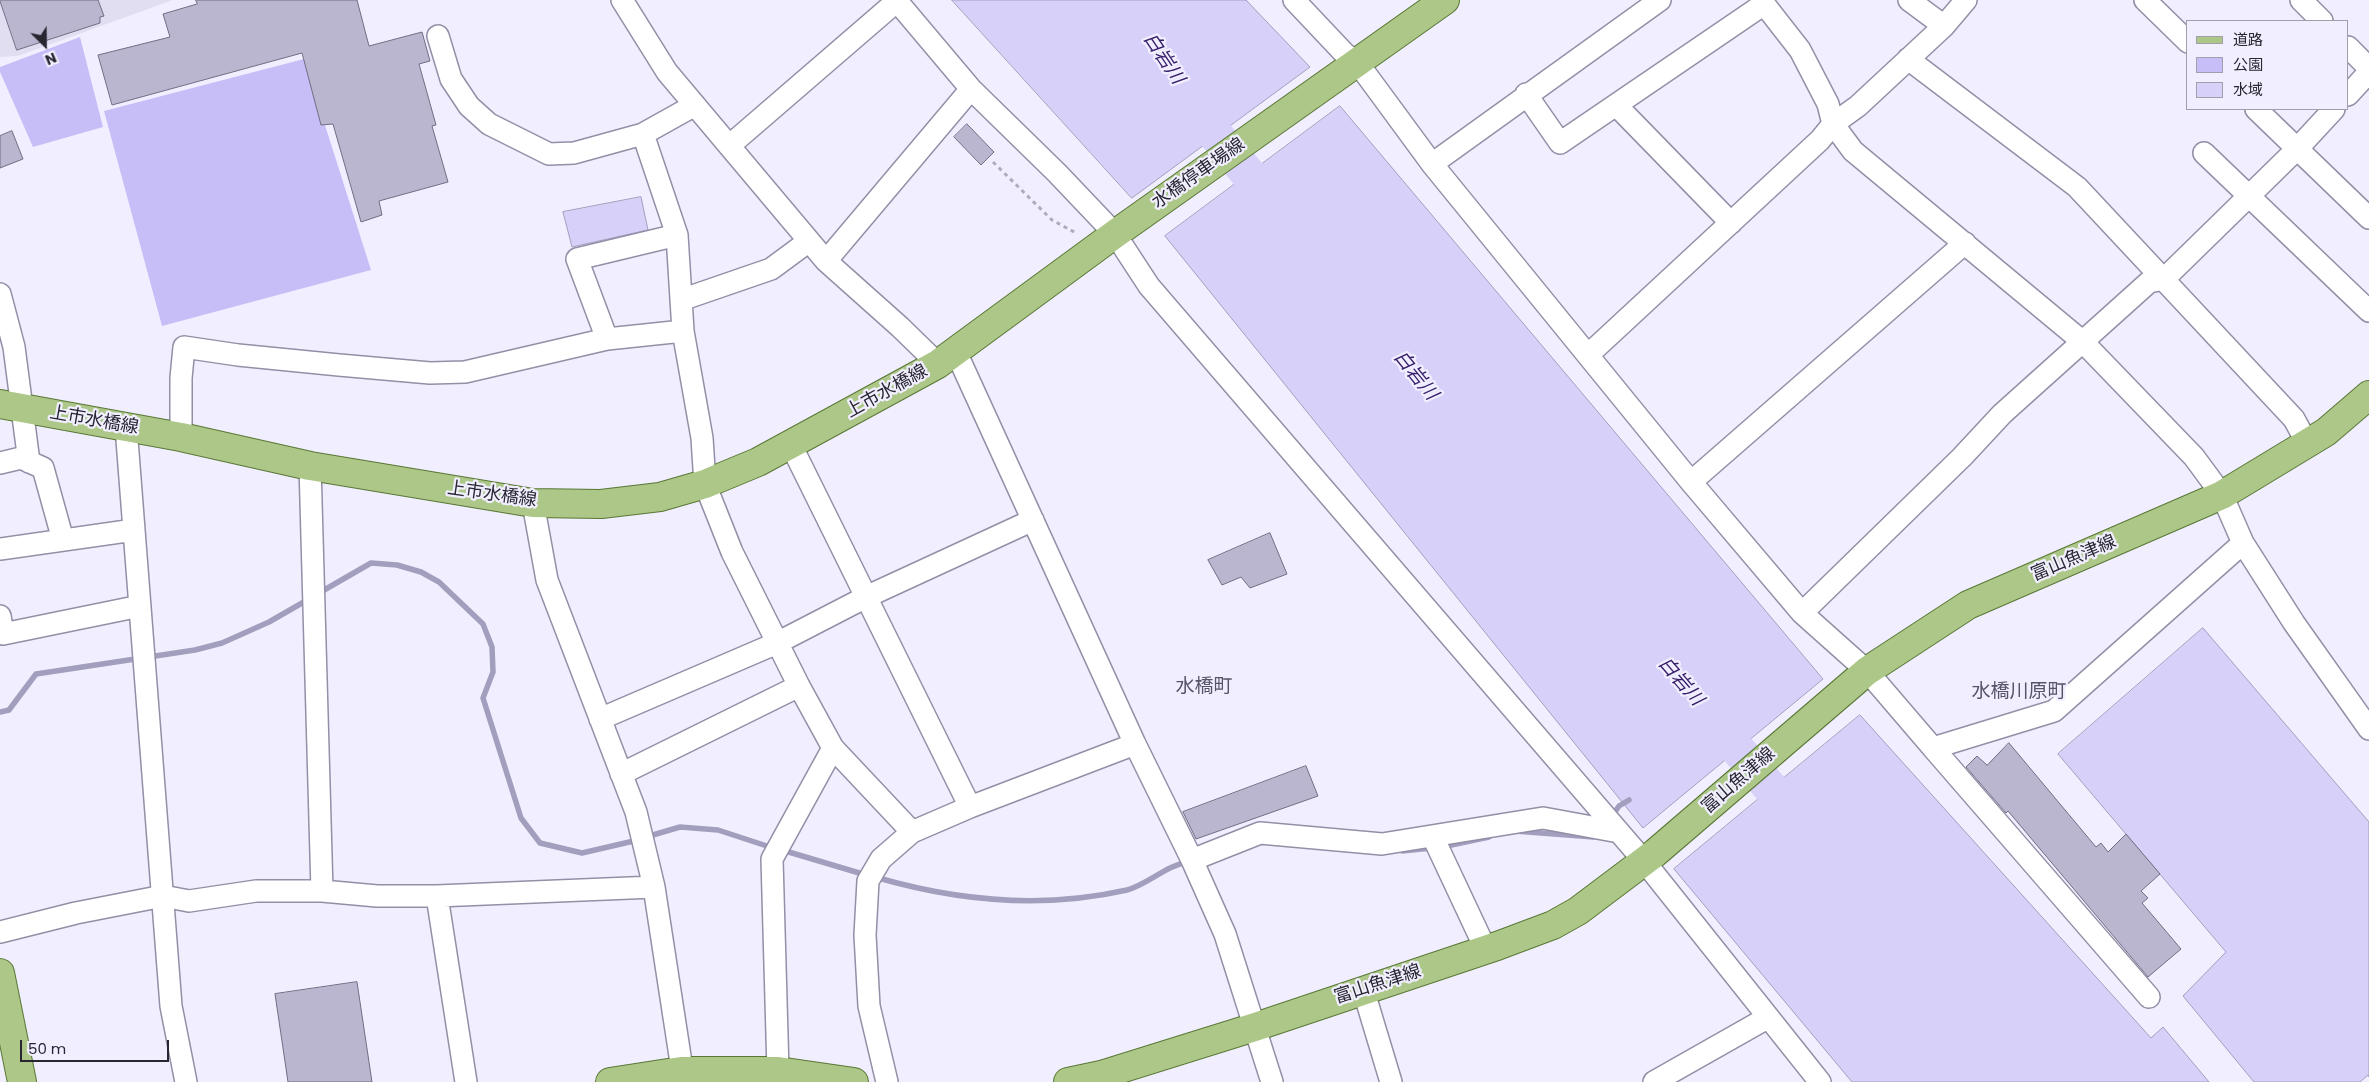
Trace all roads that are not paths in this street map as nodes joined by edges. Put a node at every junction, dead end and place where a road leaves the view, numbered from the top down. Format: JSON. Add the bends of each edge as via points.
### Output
{"nodes":[{"id":1,"x":622,"y":0,"type":"edge"},
{"id":2,"x":1294,"y":0,"type":"edge"},
{"id":3,"x":1445,"y":0,"type":"edge"},
{"id":4,"x":1660,"y":0,"type":"edge"},
{"id":5,"x":1910,"y":0,"type":"edge"},
{"id":6,"x":1966,"y":0,"type":"edge"},
{"id":7,"x":2301,"y":0,"type":"edge"},
{"id":8,"x":897,"y":1,"type":"edge"},
{"id":9,"x":1763,"y":2,"type":"edge"},
{"id":10,"x":2152,"y":2,"type":"edge"},
{"id":11,"x":2321,"y":20,"type":"edge"},
{"id":12,"x":1944,"y":26,"type":"junction"},
{"id":13,"x":438,"y":36,"type":"dead end"},
{"id":14,"x":2186,"y":40,"type":"edge"},
{"id":15,"x":2349,"y":48,"type":"edge"},
{"id":16,"x":1908,"y":59,"type":"junction"},
{"id":17,"x":1347,"y":69,"type":"junction"},
{"id":18,"x":2369,"y":70,"type":"edge"},
{"id":19,"x":971,"y":89,"type":"junction"},
{"id":20,"x":1526,"y":94,"type":"junction"},
{"id":21,"x":2349,"y":94,"type":"edge"},
{"id":22,"x":1616,"y":104,"type":"junction"},
{"id":23,"x":695,"y":105,"type":"junction"},
{"id":24,"x":2257,"y":110,"type":"edge"},
{"id":25,"x":2333,"y":110,"type":"edge"},
{"id":26,"x":1833,"y":124,"type":"junction"},
{"id":27,"x":643,"y":134,"type":"junction"},
{"id":28,"x":729,"y":146,"type":"junction"},
{"id":29,"x":2297,"y":149,"type":"junction"},
{"id":30,"x":2204,"y":153,"type":"dead end"},
{"id":31,"x":1432,"y":164,"type":"junction"},
{"id":32,"x":2249,"y":195,"type":"junction"},
{"id":33,"x":2369,"y":218,"type":"edge"},
{"id":34,"x":1731,"y":223,"type":"junction"},
{"id":35,"x":677,"y":235,"type":"junction"},
{"id":36,"x":1114,"y":235,"type":"junction"},
{"id":37,"x":809,"y":241,"type":"junction"},
{"id":38,"x":1965,"y":243,"type":"junction"},
{"id":39,"x":826,"y":261,"type":"junction"},
{"id":40,"x":2164,"y":279,"type":"junction"},
{"id":41,"x":0,"y":294,"type":"edge"},
{"id":42,"x":681,"y":300,"type":"junction"},
{"id":43,"x":2369,"y":311,"type":"edge"},
{"id":44,"x":683,"y":331,"type":"junction"},
{"id":45,"x":607,"y":339,"type":"junction"},
{"id":46,"x":2083,"y":342,"type":"junction"},
{"id":47,"x":1588,"y":355,"type":"junction"},
{"id":48,"x":947,"y":358,"type":"junction"},
{"id":49,"x":2367,"y":400,"type":"edge"},
{"id":50,"x":12,"y":406,"type":"edge"},
{"id":51,"x":126,"y":427,"type":"junction"},
{"id":52,"x":181,"y":437,"type":"junction"},
{"id":53,"x":2307,"y":443,"type":"junction"},
{"id":54,"x":791,"y":445,"type":"junction"},
{"id":55,"x":29,"y":462,"type":"junction"},
{"id":56,"x":0,"y":463,"type":"edge"},
{"id":57,"x":310,"y":466,"type":"junction"},
{"id":58,"x":1691,"y":482,"type":"junction"},
{"id":59,"x":705,"y":484,"type":"junction"},
{"id":60,"x":2222,"y":496,"type":"junction"},
{"id":61,"x":533,"y":503,"type":"junction"},
{"id":62,"x":1033,"y":520,"type":"junction"},
{"id":63,"x":134,"y":530,"type":"junction"},
{"id":64,"x":63,"y":540,"type":"junction"},
{"id":65,"x":2243,"y":543,"type":"junction"},
{"id":66,"x":0,"y":549,"type":"edge"},
{"id":67,"x":866,"y":597,"type":"junction"},
{"id":68,"x":140,"y":606,"type":"junction"},
{"id":69,"x":1802,"y":613,"type":"junction"},
{"id":70,"x":0,"y":616,"type":"edge"},
{"id":71,"x":777,"y":643,"type":"junction"},
{"id":72,"x":1859,"y":679,"type":"junction"},
{"id":73,"x":799,"y":686,"type":"junction"},
{"id":74,"x":600,"y":719,"type":"junction"},
{"id":75,"x":2369,"y":729,"type":"edge"},
{"id":76,"x":1135,"y":744,"type":"junction"},
{"id":77,"x":833,"y":748,"type":"junction"},
{"id":78,"x":1933,"y":748,"type":"junction"},
{"id":79,"x":621,"y":774,"type":"junction"},
{"id":80,"x":970,"y":806,"type":"junction"},
{"id":81,"x":912,"y":832,"type":"junction"},
{"id":82,"x":1619,"y":832,"type":"junction"},
{"id":83,"x":1433,"y":836,"type":"junction"},
{"id":84,"x":1650,"y":857,"type":"junction"},
{"id":85,"x":1192,"y":860,"type":"junction"},
{"id":86,"x":654,"y":887,"type":"junction"},
{"id":87,"x":322,"y":891,"type":"junction"},
{"id":88,"x":163,"y":896,"type":"junction"},
{"id":89,"x":437,"y":896,"type":"junction"},
{"id":90,"x":0,"y":932,"type":"edge"},
{"id":91,"x":1486,"y":950,"type":"junction"},
{"id":92,"x":0,"y":973,"type":"edge"},
{"id":93,"x":1363,"y":989,"type":"junction"},
{"id":94,"x":2148,"y":997,"type":"dead end"},
{"id":95,"x":1767,"y":1018,"type":"junction"},
{"id":96,"x":1255,"y":1027,"type":"junction"},
{"id":97,"x":778,"y":1071,"type":"junction"},
{"id":98,"x":682,"y":1077,"type":"edge"},
{"id":99,"x":1101,"y":1078,"type":"edge"},
{"id":100,"x":22,"y":1082,"type":"edge"},
{"id":101,"x":186,"y":1082,"type":"edge"},
{"id":102,"x":466,"y":1082,"type":"edge"},
{"id":103,"x":610,"y":1082,"type":"edge"},
{"id":104,"x":854,"y":1082,"type":"edge"},
{"id":105,"x":887,"y":1082,"type":"edge"},
{"id":106,"x":1068,"y":1082,"type":"edge"},
{"id":107,"x":1272,"y":1082,"type":"edge"},
{"id":108,"x":1392,"y":1082,"type":"edge"},
{"id":109,"x":1654,"y":1082,"type":"edge"},
{"id":110,"x":1820,"y":1082,"type":"edge"}],
"edges":[{"from":1,"to":23,"type":"street","via":[[667,72]]},
{"from":2,"to":17,"type":"street","via":[[1345,54]]},
{"from":3,"to":17,"type":"main road","name":"水橋停車場線"},
{"from":4,"to":20,"type":"street"},
{"from":5,"to":12,"type":"street"},
{"from":6,"to":12,"type":"street"},
{"from":7,"to":11,"type":"street"},
{"from":8,"to":19,"type":"street"},
{"from":8,"to":28,"type":"street"},
{"from":9,"to":22,"type":"street"},
{"from":9,"to":26,"type":"street","via":[[1800,50],[1828,104]]},
{"from":10,"to":14,"type":"street"},
{"from":12,"to":16,"type":"street"},
{"from":13,"to":27,"type":"street","via":[[451,79],[469,106],[489,124],[549,154],[574,153]]},
{"from":15,"to":18,"type":"street"},
{"from":16,"to":26,"type":"street","via":[[1858,106]]},
{"from":16,"to":40,"type":"street","via":[[2077,186]]},
{"from":17,"to":31,"type":"street"},
{"from":17,"to":36,"type":"main road","name":"水橋停車場線"},
{"from":18,"to":21,"type":"street"},
{"from":19,"to":36,"type":"street","via":[[1057,173]]},
{"from":19,"to":39,"type":"street"},
{"from":20,"to":22,"type":"street","via":[[1560,143]]},
{"from":20,"to":31,"type":"street"},
{"from":22,"to":34,"type":"street"},
{"from":23,"to":27,"type":"street"},
{"from":23,"to":28,"type":"street"},
{"from":24,"to":29,"type":"street"},
{"from":25,"to":29,"type":"street"},
{"from":26,"to":34,"type":"street"},
{"from":26,"to":38,"type":"street","via":[[1853,151]]},
{"from":27,"to":35,"type":"street"},
{"from":28,"to":37,"type":"street"},
{"from":29,"to":32,"type":"street"},
{"from":29,"to":33,"type":"street"},
{"from":30,"to":32,"type":"street"},
{"from":31,"to":47,"type":"street"},
{"from":32,"to":40,"type":"street"},
{"from":32,"to":43,"type":"street"},
{"from":34,"to":47,"type":"street"},
{"from":35,"to":42,"type":"street"},
{"from":35,"to":45,"type":"street","via":[[577,259]]},
{"from":36,"to":48,"type":"main road","name":"水橋停車場線"},
{"from":36,"to":82,"type":"street","via":[[1149,286]]},
{"from":37,"to":39,"type":"street"},
{"from":37,"to":42,"type":"street","via":[[771,269]]},
{"from":38,"to":46,"type":"street"},
{"from":38,"to":58,"type":"street"},
{"from":39,"to":48,"type":"street","via":[[900,327]]},
{"from":40,"to":46,"type":"street","via":[[2149,282]]},
{"from":40,"to":53,"type":"street","via":[[2294,419]]},
{"from":41,"to":50,"type":"street","via":[[14,347]]},
{"from":42,"to":44,"type":"street"},
{"from":44,"to":45,"type":"street"},
{"from":44,"to":59,"type":"street","via":[[702,438]]},
{"from":45,"to":52,"type":"street","via":[[465,372],[430,373],[238,355],[184,346]]},
{"from":46,"to":60,"type":"street","via":[[2194,457]]},
{"from":46,"to":69,"type":"street","via":[[2002,414]]},
{"from":47,"to":58,"type":"street"},
{"from":48,"to":54,"type":"main road","name":"上市水橋線"},
{"from":48,"to":62,"type":"street"},
{"from":49,"to":53,"type":"main road","name":"富山魚津線"},
{"from":50,"to":51,"type":"main road","name":"上市水橋線"},
{"from":50,"to":55,"type":"street"},
{"from":51,"to":52,"type":"main road","name":"上市水橋線"},
{"from":51,"to":63,"type":"street"},
{"from":52,"to":57,"type":"main road","name":"上市水橋線"},
{"from":53,"to":60,"type":"main road","name":"富山魚津線"},
{"from":54,"to":59,"type":"main road","name":"上市水橋線"},
{"from":54,"to":67,"type":"street"},
{"from":55,"to":56,"type":"street","via":[[21,458]]},
{"from":55,"to":64,"type":"street","via":[[43,468]]},
{"from":57,"to":61,"type":"main road","name":"上市水橋線"},
{"from":57,"to":87,"type":"street"},
{"from":58,"to":69,"type":"street"},
{"from":59,"to":61,"type":"main road","name":"上市水橋線","via":[[660,497],[601,504]]},
{"from":59,"to":71,"type":"street","via":[[732,552]]},
{"from":60,"to":65,"type":"street"},
{"from":60,"to":72,"type":"main road","name":"富山魚津線","via":[[1968,605]]},
{"from":61,"to":74,"type":"street","via":[[547,580]]},
{"from":62,"to":67,"type":"street"},
{"from":62,"to":76,"type":"street"},
{"from":63,"to":64,"type":"street"},
{"from":63,"to":68,"type":"street"},
{"from":64,"to":66,"type":"street"},
{"from":65,"to":75,"type":"street","via":[[2294,623]]},
{"from":65,"to":78,"type":"street","via":[[2054,711]]},
{"from":67,"to":71,"type":"street"},
{"from":67,"to":80,"type":"street"},
{"from":68,"to":70,"type":"street","via":[[3,634]]},
{"from":68,"to":88,"type":"street"},
{"from":69,"to":72,"type":"street"},
{"from":71,"to":73,"type":"street"},
{"from":71,"to":74,"type":"street"},
{"from":72,"to":78,"type":"street"},
{"from":72,"to":84,"type":"main road","name":"富山魚津線"},
{"from":73,"to":77,"type":"street"},
{"from":73,"to":79,"type":"street"},
{"from":74,"to":79,"type":"street"},
{"from":76,"to":80,"type":"street"},
{"from":76,"to":85,"type":"street"},
{"from":77,"to":81,"type":"street"},
{"from":77,"to":97,"type":"street","via":[[772,859]]},
{"from":78,"to":94,"type":"street"},
{"from":79,"to":86,"type":"street","via":[[636,812]]},
{"from":80,"to":81,"type":"street"},
{"from":81,"to":105,"type":"street","via":[[881,859],[868,881],[865,935],[869,1006]]},
{"from":82,"to":83,"type":"street","via":[[1544,818]]},
{"from":82,"to":84,"type":"street"},
{"from":83,"to":85,"type":"street","via":[[1382,844],[1260,833]]},
{"from":83,"to":91,"type":"street"},
{"from":84,"to":91,"type":"main road","name":"富山魚津線","via":[[1578,911],[1553,925]]},
{"from":84,"to":95,"type":"street"},
{"from":85,"to":96,"type":"street","via":[[1225,934]]},
{"from":86,"to":89,"type":"street"},
{"from":86,"to":98,"type":"street"},
{"from":87,"to":88,"type":"street","via":[[256,891],[189,901]]},
{"from":87,"to":89,"type":"street","via":[[376,896]]},
{"from":88,"to":90,"type":"street"},
{"from":88,"to":101,"type":"street","via":[[171,1006]]},
{"from":89,"to":102,"type":"street"},
{"from":91,"to":93,"type":"main road","name":"富山魚津線"},
{"from":92,"to":100,"type":"main road"},
{"from":93,"to":96,"type":"main road","name":"富山魚津線"},
{"from":93,"to":108,"type":"street"},
{"from":95,"to":109,"type":"street"},
{"from":95,"to":110,"type":"street"},
{"from":96,"to":99,"type":"main road","name":"富山魚津線"},
{"from":96,"to":107,"type":"street"},
{"from":97,"to":98,"type":"main road"},
{"from":97,"to":104,"type":"main road"},
{"from":98,"to":103,"type":"main road"},
{"from":99,"to":106,"type":"main road","name":"富山魚津線"}]}
